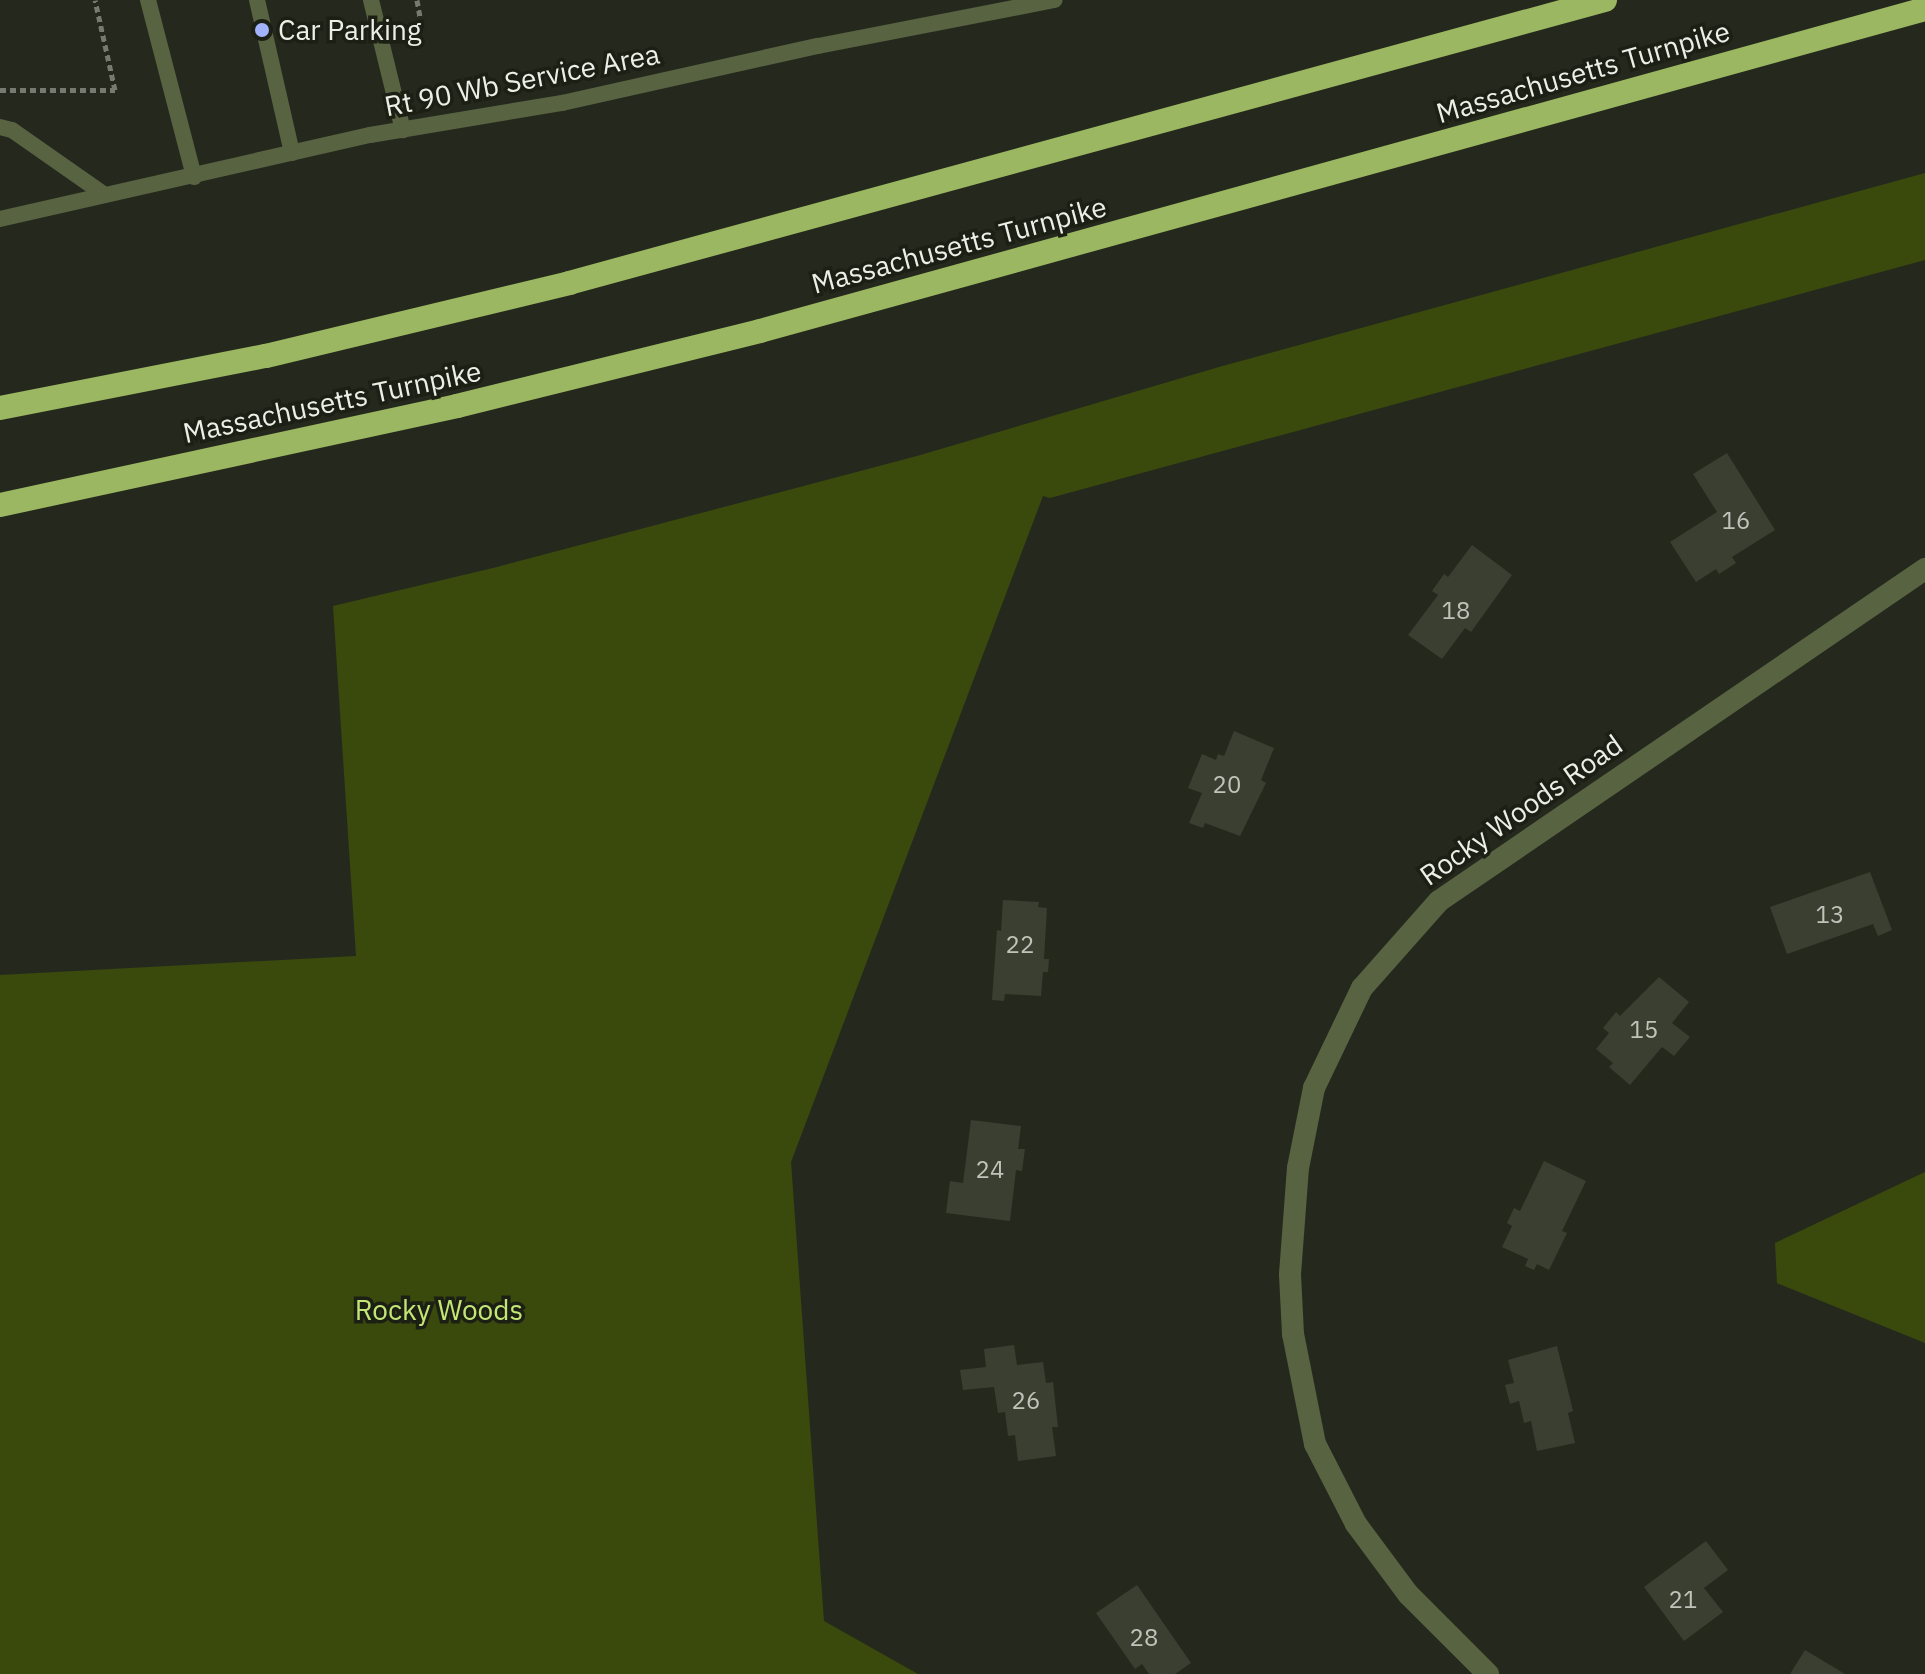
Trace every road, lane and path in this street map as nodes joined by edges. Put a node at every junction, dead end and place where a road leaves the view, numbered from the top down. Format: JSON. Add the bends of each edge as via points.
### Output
{"nodes":[{"id":1,"x":95,"y":0,"type":"edge"},
{"id":2,"x":148,"y":0,"type":"edge"},
{"id":3,"x":257,"y":0,"type":"edge"},
{"id":4,"x":371,"y":0,"type":"edge"},
{"id":5,"x":417,"y":0,"type":"edge"},
{"id":6,"x":1055,"y":0,"type":"edge"},
{"id":7,"x":1605,"y":0,"type":"edge"},
{"id":8,"x":1925,"y":9,"type":"edge"},
{"id":9,"x":421,"y":22,"type":"dead end"},
{"id":10,"x":0,"y":90,"type":"edge"},
{"id":11,"x":0,"y":127,"type":"edge"},
{"id":12,"x":403,"y":130,"type":"junction"},
{"id":13,"x":292,"y":153,"type":"junction"},
{"id":14,"x":194,"y":177,"type":"junction"},
{"id":15,"x":105,"y":195,"type":"junction"},
{"id":16,"x":0,"y":219,"type":"edge"},
{"id":17,"x":0,"y":408,"type":"edge"},
{"id":18,"x":0,"y":505,"type":"edge"},
{"id":19,"x":1925,"y":569,"type":"edge"},
{"id":20,"x":1488,"y":1674,"type":"edge"}],
"edges":[{"from":1,"to":10,"type":"path","via":[[115,90]]},
{"from":2,"to":14,"type":"lane"},
{"from":3,"to":13,"type":"lane"},
{"from":4,"to":12,"type":"lane"},
{"from":5,"to":9,"type":"path"},
{"from":6,"to":12,"type":"lane","name":"Rt 90 Wb Service Area","via":[[562,103]]},
{"from":7,"to":17,"type":"highway","name":"Massachusetts Turnpike","via":[[569,283],[251,360]]},
{"from":8,"to":18,"type":"highway","name":"Massachusetts Turnpike","via":[[760,331],[457,406]]},
{"from":11,"to":15,"type":"lane","via":[[12,130]]},
{"from":12,"to":13,"type":"lane","name":"Rt 90 Wb Service Area"},
{"from":13,"to":14,"type":"lane","name":"Rt 90 Wb Service Area"},
{"from":14,"to":15,"type":"lane","name":"Rt 90 Wb Service Area"},
{"from":15,"to":16,"type":"lane","name":"Rt 90 Wb Service Area"},
{"from":19,"to":20,"type":"street","name":"Rocky Woods Road","via":[[1439,901],[1362,988],[1314,1088],[1298,1168],[1290,1274],[1293,1334],[1315,1444],[1356,1524],[1399,1582]]}]}
